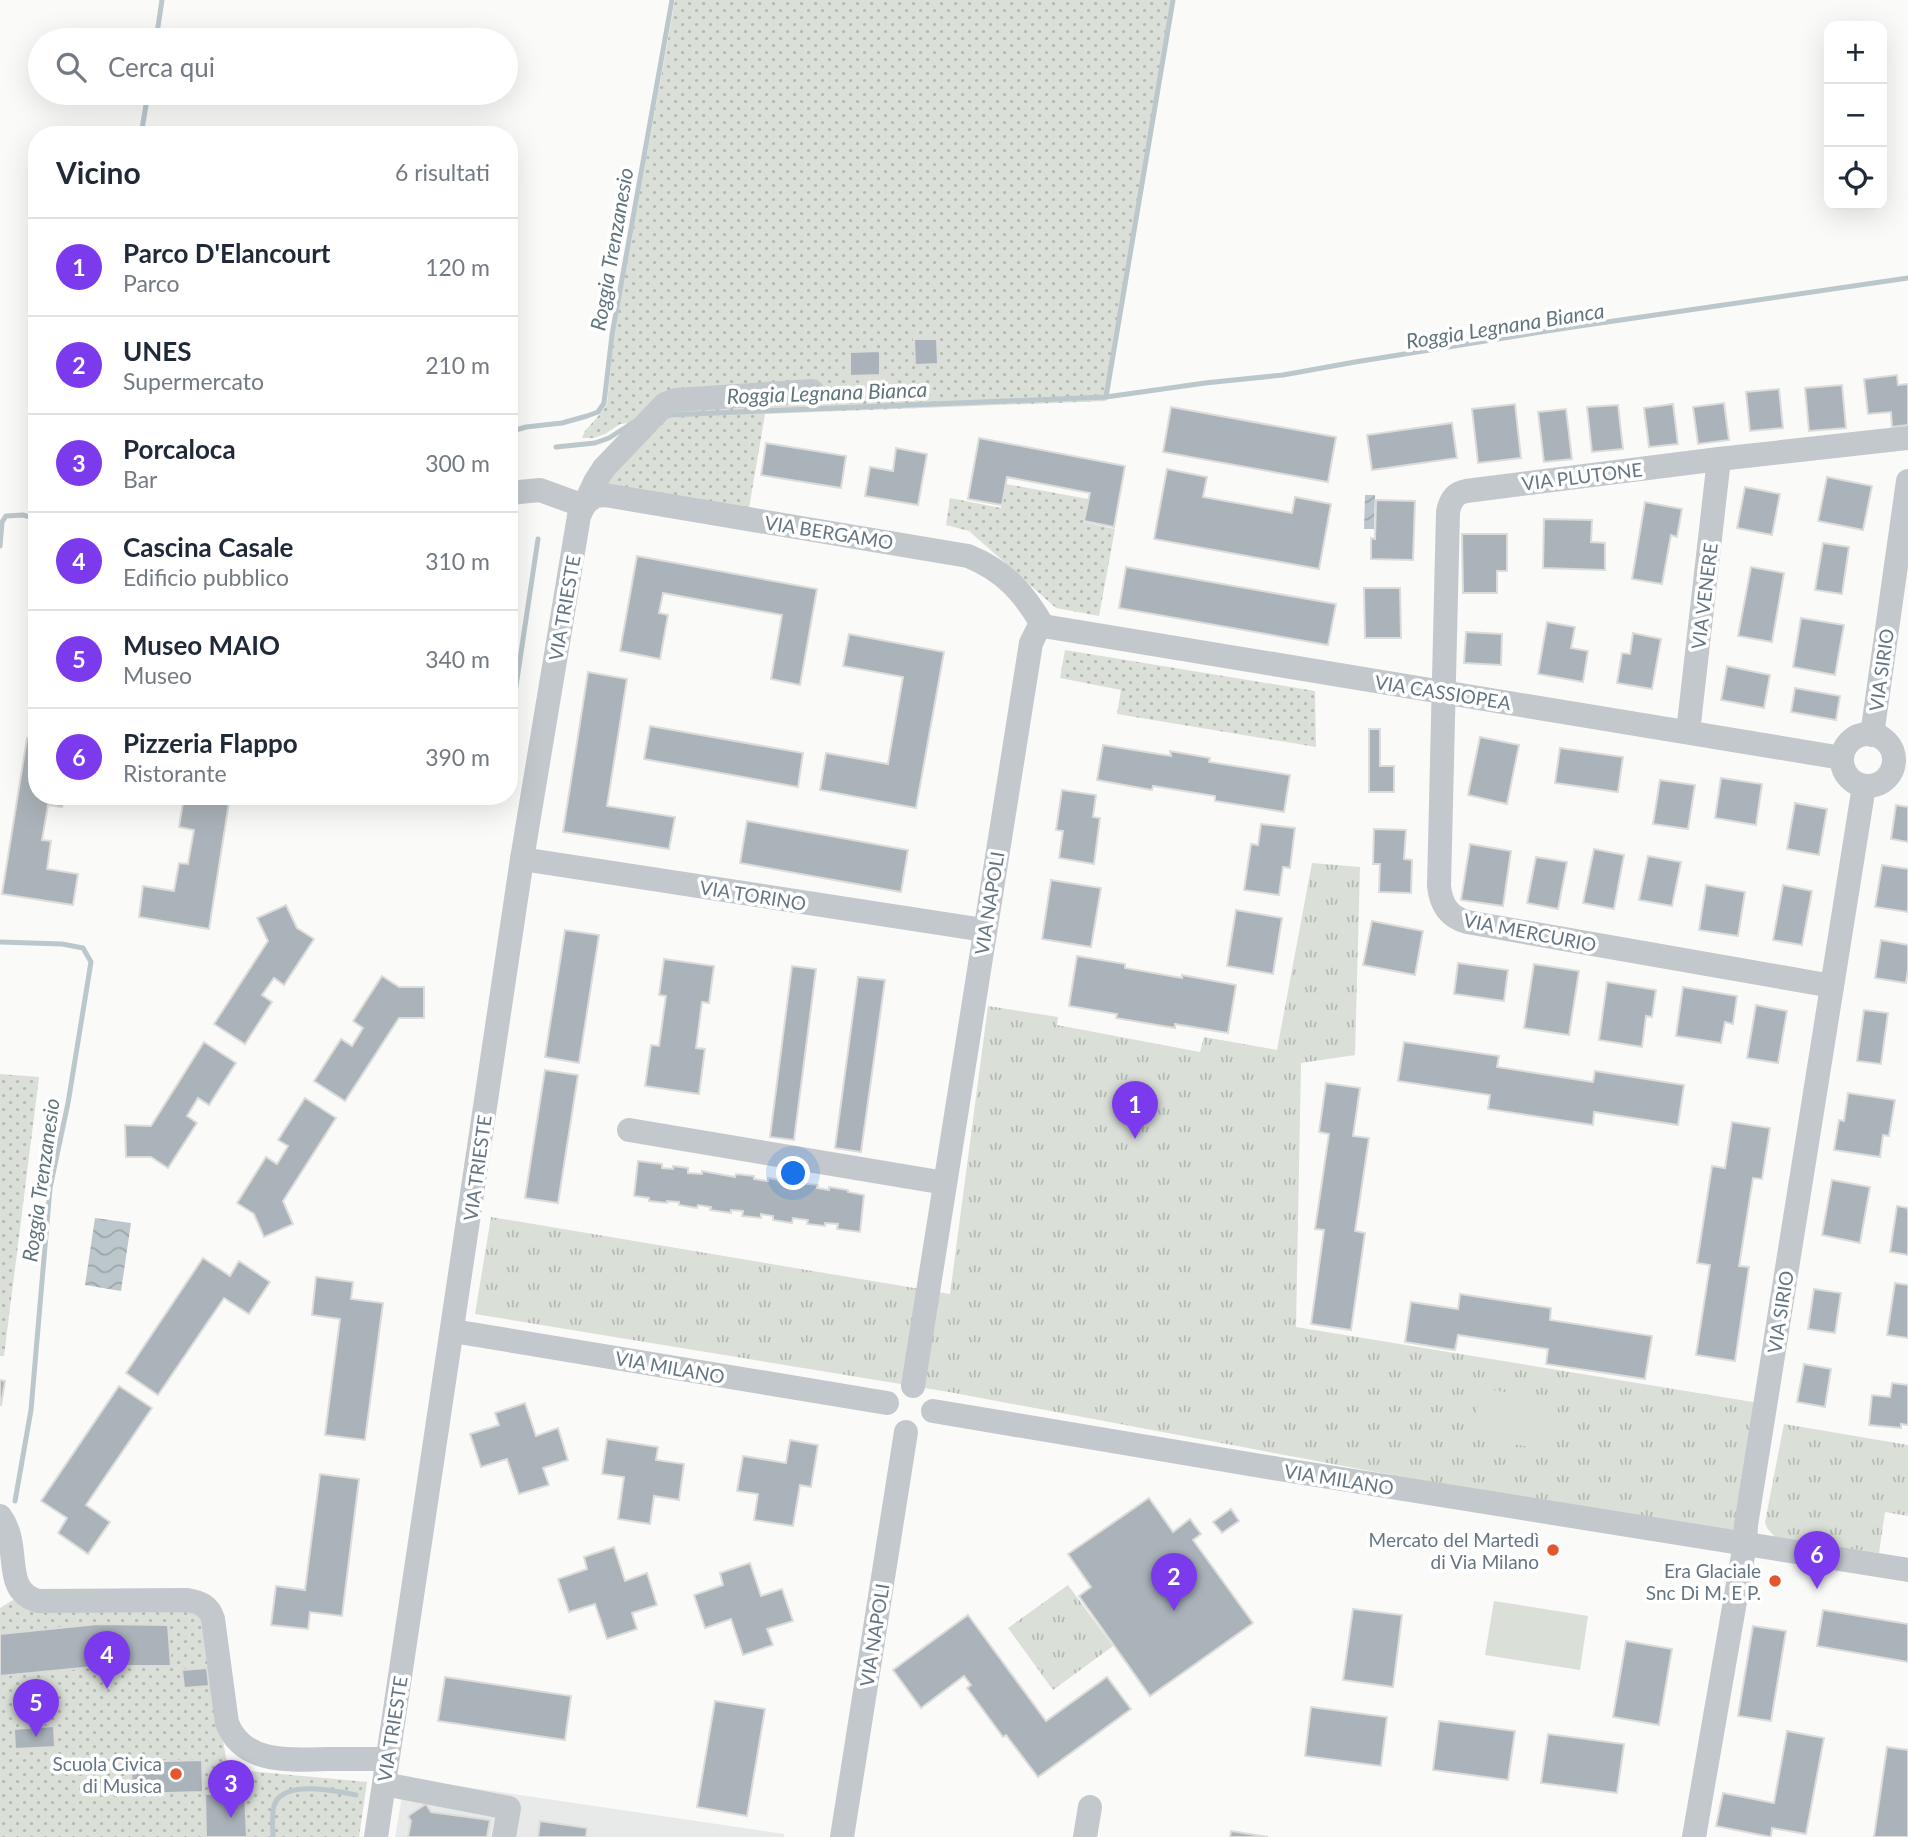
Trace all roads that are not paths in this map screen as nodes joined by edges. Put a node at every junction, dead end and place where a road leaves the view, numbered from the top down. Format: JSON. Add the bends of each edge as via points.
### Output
{"nodes":[{"id":1,"x":812,"y":391,"type":"dead end"},
{"id":2,"x":1908,"y":438,"type":"edge"},
{"id":3,"x":1719,"y":459,"type":"junction"},
{"id":4,"x":1908,"y":481,"type":"edge"},
{"id":5,"x":518,"y":492,"type":"edge"},
{"id":6,"x":586,"y":504,"type":"junction"},
{"id":7,"x":1043,"y":626,"type":"junction"},
{"id":8,"x":1444,"y":692,"type":"junction"},
{"id":9,"x":1688,"y":732,"type":"junction"},
{"id":10,"x":1872,"y":734,"type":"junction"},
{"id":11,"x":1842,"y":758,"type":"junction"},
{"id":12,"x":1901,"y":767,"type":"edge"},
{"id":13,"x":1864,"y":786,"type":"junction"},
{"id":14,"x":522,"y":859,"type":"junction"},
{"id":15,"x":984,"y":930,"type":"junction"},
{"id":16,"x":1832,"y":986,"type":"junction"},
{"id":17,"x":629,"y":1130,"type":"dead end"},
{"id":18,"x":945,"y":1183,"type":"junction"},
{"id":19,"x":453,"y":1331,"type":"junction"},
{"id":20,"x":913,"y":1386,"type":"junction"},
{"id":21,"x":887,"y":1403,"type":"junction"},
{"id":22,"x":933,"y":1411,"type":"junction"},
{"id":23,"x":906,"y":1432,"type":"junction"},
{"id":24,"x":0,"y":1516,"type":"edge"},
{"id":25,"x":1745,"y":1544,"type":"junction"},
{"id":26,"x":1908,"y":1570,"type":"edge"},
{"id":27,"x":387,"y":1759,"type":"junction"},
{"id":28,"x":384,"y":1784,"type":"junction"},
{"id":29,"x":1090,"y":1807,"type":"dead end"},
{"id":30,"x":376,"y":1837,"type":"edge"},
{"id":31,"x":504,"y":1837,"type":"edge"},
{"id":32,"x":842,"y":1837,"type":"edge"},
{"id":33,"x":1085,"y":1837,"type":"edge"},
{"id":34,"x":1694,"y":1837,"type":"edge"}],
"edges":[{"from":1,"to":6,"type":"street","name":"VIA TRIESTE","via":[[665,404],[604,468]]},
{"from":2,"to":3,"type":"street","name":"VIA PLUTONE"},
{"from":3,"to":8,"type":"street","name":"VIA PLUTONE","via":[[1456,495],[1447,521]]},
{"from":3,"to":9,"type":"street","name":"VIA VENERE"},
{"from":4,"to":10,"type":"street","name":"VIA SIRIO"},
{"from":5,"to":6,"type":"street","via":[[540,490]]},
{"from":6,"to":7,"type":"street","name":"VIA BERGAMO","via":[[605,495],[968,555],[1010,582]]},
{"from":6,"to":14,"type":"street","name":"VIA TRIESTE","via":[[579,516]]},
{"from":7,"to":8,"type":"street","name":"VIA CASSIOPEA"},
{"from":7,"to":15,"type":"street","name":"VIA NAPOLI","via":[[1031,643]]},
{"from":8,"to":9,"type":"street","name":"VIA CASSIOPEA"},
{"from":8,"to":16,"type":"street","name":"VIA MERCURIO","via":[[1439,887],[1450,914],[1467,922]]},
{"from":9,"to":11,"type":"street","name":"VIA CASSIOPEA"},
{"from":10,"to":11,"type":"street","via":[[1856,737]]},
{"from":10,"to":12,"type":"street","via":[[1887,742]]},
{"from":11,"to":13,"type":"street","via":[[1845,773]]},
{"from":12,"to":13,"type":"street","via":[[1880,784]]},
{"from":13,"to":16,"type":"street","name":"VIA SIRIO"},
{"from":14,"to":15,"type":"street","name":"VIA TORINO"},
{"from":14,"to":19,"type":"street","name":"VIA TRIESTE"},
{"from":15,"to":18,"type":"street","name":"VIA NAPOLI"},
{"from":16,"to":25,"type":"street","name":"VIA SIRIO"},
{"from":17,"to":18,"type":"street"},
{"from":18,"to":20,"type":"street","name":"VIA NAPOLI"},
{"from":19,"to":21,"type":"street","name":"VIA MILANO"},
{"from":19,"to":27,"type":"street","name":"VIA TRIESTE"},
{"from":20,"to":21,"type":"street","via":[[896,1390]]},
{"from":20,"to":22,"type":"street","via":[[928,1395]]},
{"from":21,"to":23,"type":"street","via":[[890,1423]]},
{"from":22,"to":23,"type":"street","via":[[924,1427]]},
{"from":22,"to":25,"type":"street","name":"VIA MILANO"},
{"from":23,"to":32,"type":"street","name":"VIA NAPOLI"},
{"from":24,"to":27,"type":"street","via":[[10,1536],[14,1583],[31,1599],[187,1600],[205,1605],[214,1619],[227,1724],[250,1750],[288,1760]]},
{"from":25,"to":26,"type":"street","name":"VIA MILANO"},
{"from":25,"to":34,"type":"street","name":"VIA SIRIO"},
{"from":27,"to":28,"type":"street","name":"VIA TRIESTE"},
{"from":28,"to":30,"type":"street","name":"VIA TRIESTE"},
{"from":28,"to":31,"type":"street","via":[[509,1808]]},
{"from":29,"to":33,"type":"street"}]}
